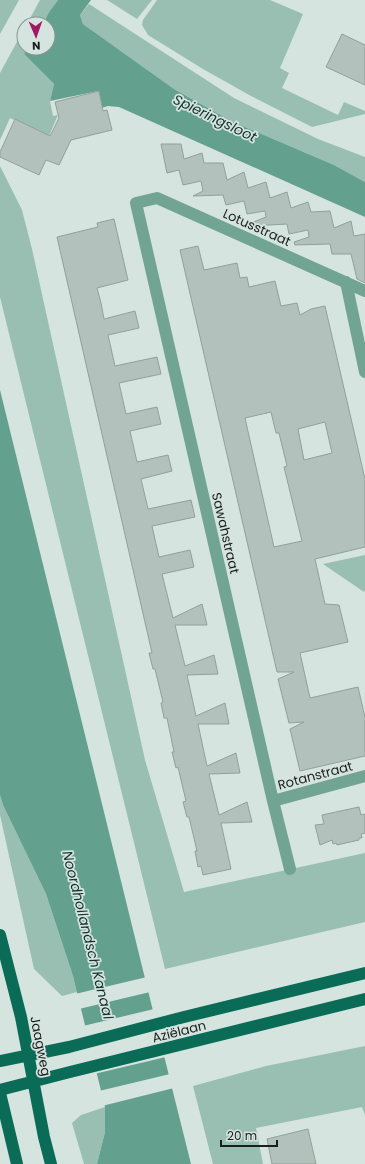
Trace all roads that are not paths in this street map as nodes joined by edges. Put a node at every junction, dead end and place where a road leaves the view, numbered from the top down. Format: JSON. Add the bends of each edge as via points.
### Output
{"nodes":[{"id":1,"x":136,"y":203,"type":"joint"},
{"id":2,"x":346,"y":282,"type":"junction"},
{"id":3,"x":365,"y":291,"type":"edge"},
{"id":4,"x":365,"y":372,"type":"edge"},
{"id":5,"x":365,"y":776,"type":"edge"},
{"id":6,"x":273,"y":801,"type":"junction"},
{"id":7,"x":290,"y":869,"type":"dead end"},
{"id":8,"x":0,"y":935,"type":"edge"},
{"id":9,"x":365,"y":973,"type":"edge"},
{"id":10,"x":361,"y":1000,"type":"edge"},
{"id":11,"x":28,"y":1056,"type":"junction"},
{"id":12,"x":0,"y":1061,"type":"edge"},
{"id":13,"x":33,"y":1081,"type":"junction"},
{"id":14,"x":0,"y":1092,"type":"edge"},
{"id":15,"x":17,"y":1164,"type":"edge"},
{"id":16,"x":51,"y":1164,"type":"edge"}],
"edges":[{"from":1,"to":2,"type":"street","name":"Lotusstraat","via":[[157,198]]},
{"from":1,"to":6,"type":"street","name":"Sawahstraat"},
{"from":2,"to":3,"type":"street","name":"Lotusstraat"},
{"from":2,"to":4,"type":"street"},
{"from":5,"to":6,"type":"street","name":"Rotanstraat"},
{"from":6,"to":7,"type":"street","name":"Sawahstraat"},
{"from":8,"to":11,"type":"main road","name":"Jaagweg"},
{"from":9,"to":11,"type":"main road","name":"Aziëlaan"},
{"from":10,"to":13,"type":"main road","name":"Aziëlaan"},
{"from":11,"to":12,"type":"main road","name":"Aziëlaan"},
{"from":11,"to":13,"type":"main road","name":"Jaagweg"},
{"from":13,"to":14,"type":"main road","name":"Aziëlaan"},
{"from":13,"to":16,"type":"main road","name":"Jaagweg"},
{"from":14,"to":15,"type":"main road"}]}
